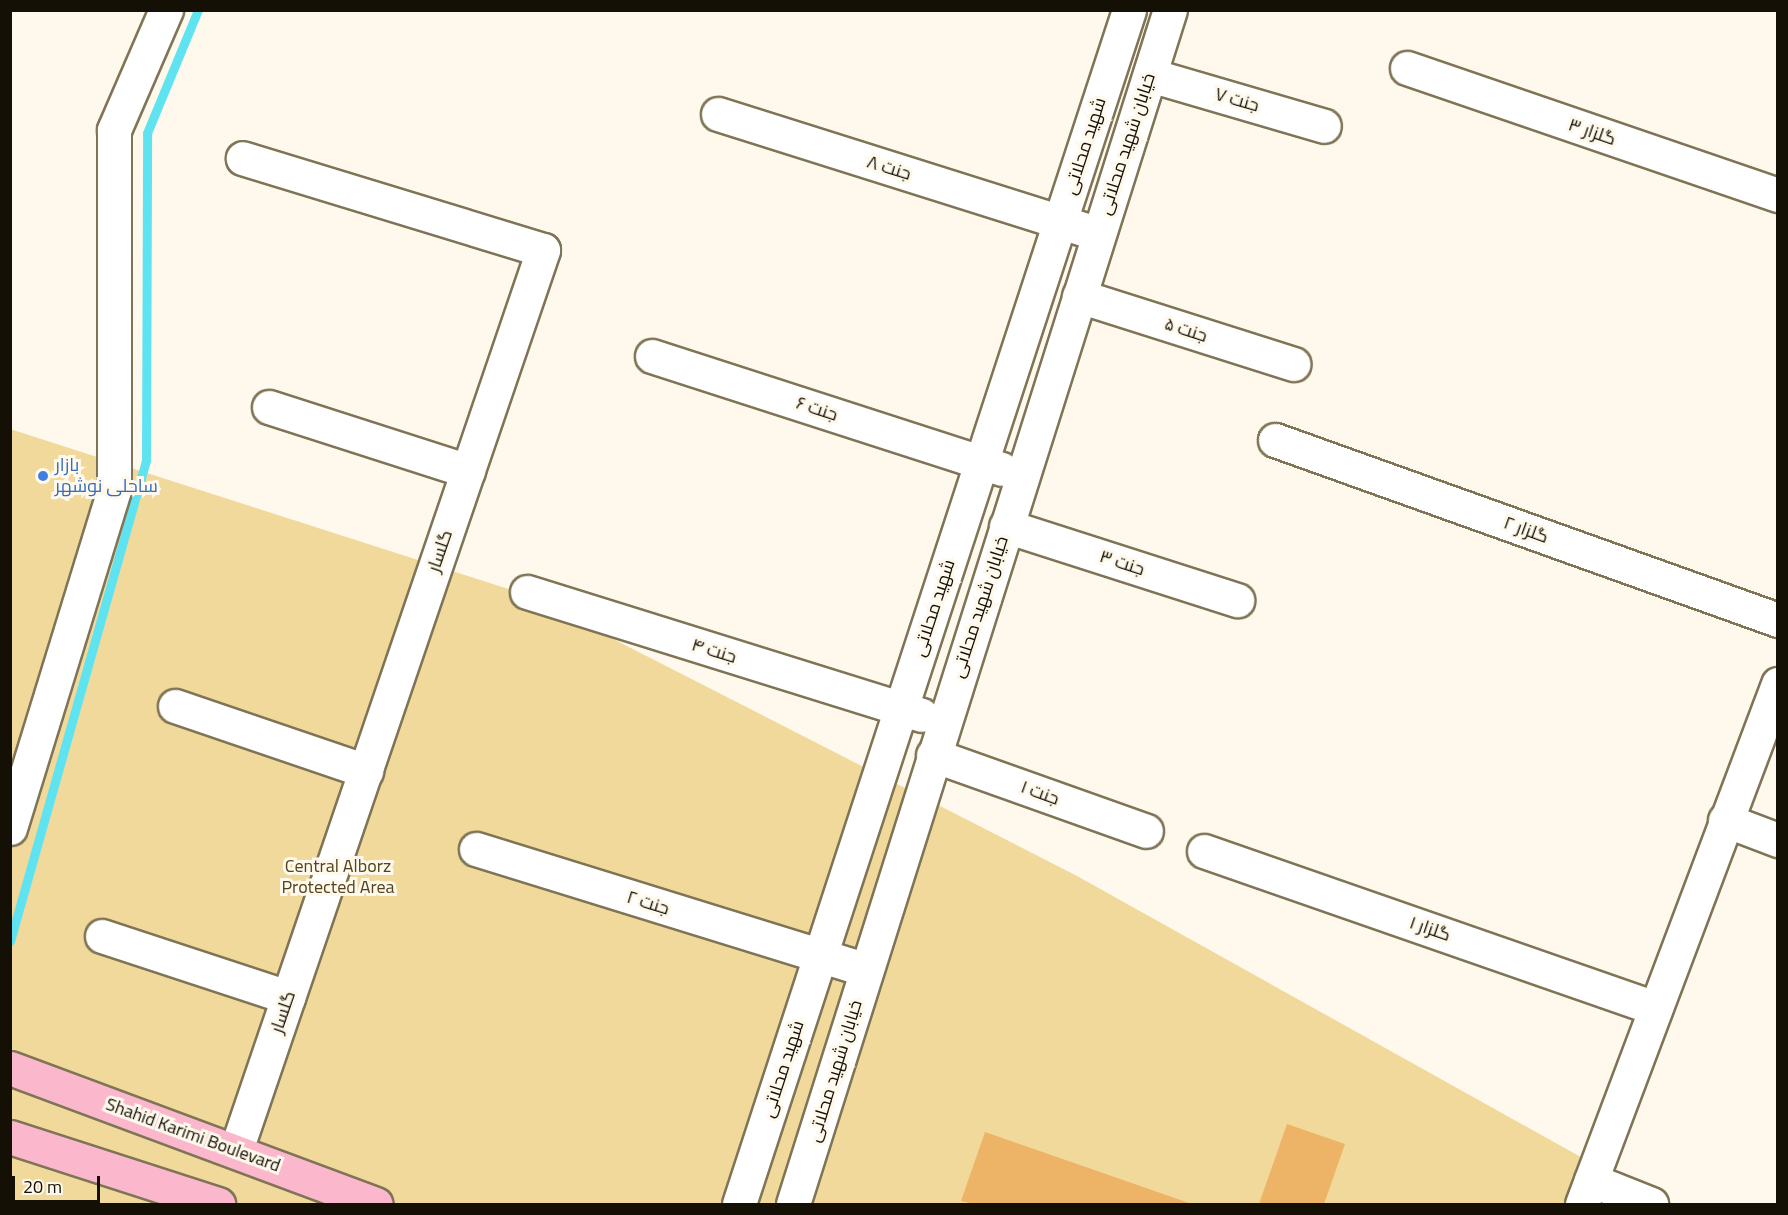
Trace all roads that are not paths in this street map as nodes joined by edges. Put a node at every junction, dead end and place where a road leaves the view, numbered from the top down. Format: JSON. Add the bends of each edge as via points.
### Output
{"nodes":[{"id":1,"x":166,"y":10,"type":"edge"},
{"id":2,"x":1129,"y":10,"type":"edge"},
{"id":3,"x":1170,"y":10,"type":"edge"},
{"id":4,"x":1407,"y":68,"type":"dead end"},
{"id":5,"x":1150,"y":75,"type":"junction"},
{"id":6,"x":718,"y":114,"type":"dead end"},
{"id":7,"x":1324,"y":126,"type":"dead end"},
{"id":8,"x":243,"y":158,"type":"dead end"},
{"id":9,"x":1778,"y":195,"type":"edge"},
{"id":10,"x":1061,"y":222,"type":"junction"},
{"id":11,"x":1098,"y":234,"type":"junction"},
{"id":12,"x":1079,"y":296,"type":"junction"},
{"id":13,"x":652,"y":356,"type":"dead end"},
{"id":14,"x":1294,"y":364,"type":"dead end"},
{"id":15,"x":269,"y":407,"type":"dead end"},
{"id":16,"x":1275,"y":440,"type":"dead end"},
{"id":17,"x":982,"y":463,"type":"junction"},
{"id":18,"x":468,"y":471,"type":"junction"},
{"id":19,"x":1022,"y":476,"type":"junction"},
{"id":20,"x":1006,"y":526,"type":"junction"},
{"id":21,"x":527,"y":592,"type":"dead end"},
{"id":22,"x":1237,"y":600,"type":"dead end"},
{"id":23,"x":1778,"y":620,"type":"edge"},
{"id":24,"x":1778,"y":684,"type":"edge"},
{"id":25,"x":175,"y":706,"type":"dead end"},
{"id":26,"x":901,"y":710,"type":"junction"},
{"id":27,"x":944,"y":722,"type":"junction"},
{"id":28,"x":933,"y":754,"type":"junction"},
{"id":29,"x":366,"y":771,"type":"junction"},
{"id":30,"x":1725,"y":820,"type":"junction"},
{"id":31,"x":10,"y":828,"type":"edge"},
{"id":32,"x":1146,"y":831,"type":"dead end"},
{"id":33,"x":1778,"y":840,"type":"edge"},
{"id":34,"x":476,"y":849,"type":"dead end"},
{"id":35,"x":1204,"y":851,"type":"dead end"},
{"id":36,"x":102,"y":936,"type":"dead end"},
{"id":37,"x":820,"y":956,"type":"junction"},
{"id":38,"x":866,"y":970,"type":"junction"},
{"id":39,"x":288,"y":997,"type":"junction"},
{"id":40,"x":1656,"y":1008,"type":"junction"},
{"id":41,"x":10,"y":1068,"type":"edge"},
{"id":42,"x":773,"y":1099,"type":"junction"},
{"id":43,"x":821,"y":1115,"type":"junction"},
{"id":44,"x":10,"y":1137,"type":"edge"},
{"id":45,"x":236,"y":1150,"type":"junction"},
{"id":46,"x":1586,"y":1192,"type":"edge"},
{"id":47,"x":218,"y":1204,"type":"edge"},
{"id":48,"x":375,"y":1204,"type":"edge"},
{"id":49,"x":739,"y":1204,"type":"edge"},
{"id":50,"x":793,"y":1204,"type":"edge"},
{"id":51,"x":1651,"y":1204,"type":"edge"}],
"edges":[{"from":1,"to":31,"type":"street","via":[[114,130],[114,490]]},
{"from":2,"to":10,"type":"street","name":"شهید محلاتی"},
{"from":3,"to":5,"type":"street","name":"خیابان شهید محلاتی"},
{"from":4,"to":9,"type":"street","name":"گلزار ۳"},
{"from":5,"to":7,"type":"street","name":"جنت ۷"},
{"from":5,"to":11,"type":"street","name":"خیابان شهید محلاتی"},
{"from":6,"to":10,"type":"street","name":"جنت ۸"},
{"from":8,"to":18,"type":"street","name":"گلسار","via":[[543,250]]},
{"from":10,"to":11,"type":"street","name":"جنت ۸"},
{"from":10,"to":17,"type":"street","name":"شهید محلاتی"},
{"from":11,"to":12,"type":"street","name":"خیابان شهید محلاتی"},
{"from":12,"to":14,"type":"street","name":"جنت ۵"},
{"from":12,"to":19,"type":"street","name":"خیابان شهید محلاتی"},
{"from":13,"to":17,"type":"street","name":"جنت ۶"},
{"from":15,"to":18,"type":"street"},
{"from":16,"to":23,"type":"street","name":"گلزار ۲"},
{"from":17,"to":19,"type":"street","name":"جنت ۶"},
{"from":17,"to":26,"type":"street","name":"شهید محلاتی"},
{"from":18,"to":29,"type":"street","name":"گلسار"},
{"from":19,"to":20,"type":"street","name":"خیابان شهید محلاتی"},
{"from":20,"to":22,"type":"street","name":"جنت ۳"},
{"from":20,"to":27,"type":"street","name":"خیابان شهید محلاتی"},
{"from":21,"to":26,"type":"street","name":"جنت ۴"},
{"from":24,"to":30,"type":"street"},
{"from":25,"to":29,"type":"street"},
{"from":26,"to":27,"type":"street","name":"جنت ۴"},
{"from":26,"to":37,"type":"street","name":"شهید محلاتی"},
{"from":27,"to":28,"type":"street","name":"خیابان شهید محلاتی"},
{"from":28,"to":32,"type":"street","name":"جنت ۱"},
{"from":28,"to":38,"type":"street","name":"خیابان شهید محلاتی"},
{"from":29,"to":39,"type":"street","name":"گلسار"},
{"from":30,"to":33,"type":"street"},
{"from":30,"to":40,"type":"street"},
{"from":34,"to":37,"type":"street","name":"جنت ۲"},
{"from":35,"to":40,"type":"street","name":"گلزار ۱"},
{"from":36,"to":39,"type":"street"},
{"from":37,"to":38,"type":"street","name":"جنت ۲"},
{"from":37,"to":42,"type":"street","name":"شهید محلاتی"},
{"from":38,"to":43,"type":"street","name":"خیابان شهید محلاتی"},
{"from":39,"to":45,"type":"street","name":"گلسار"},
{"from":40,"to":46,"type":"street"},
{"from":41,"to":45,"type":"main road","name":"Shahid Karimi Boulevard"},
{"from":42,"to":43,"type":"street"},
{"from":42,"to":49,"type":"street","name":"شهید محلاتی"},
{"from":43,"to":50,"type":"street","name":"خیابان شهید محلاتی"},
{"from":44,"to":47,"type":"main road"},
{"from":45,"to":48,"type":"main road","name":"Shahid Karimi Boulevard"},
{"from":46,"to":51,"type":"street"}]}
